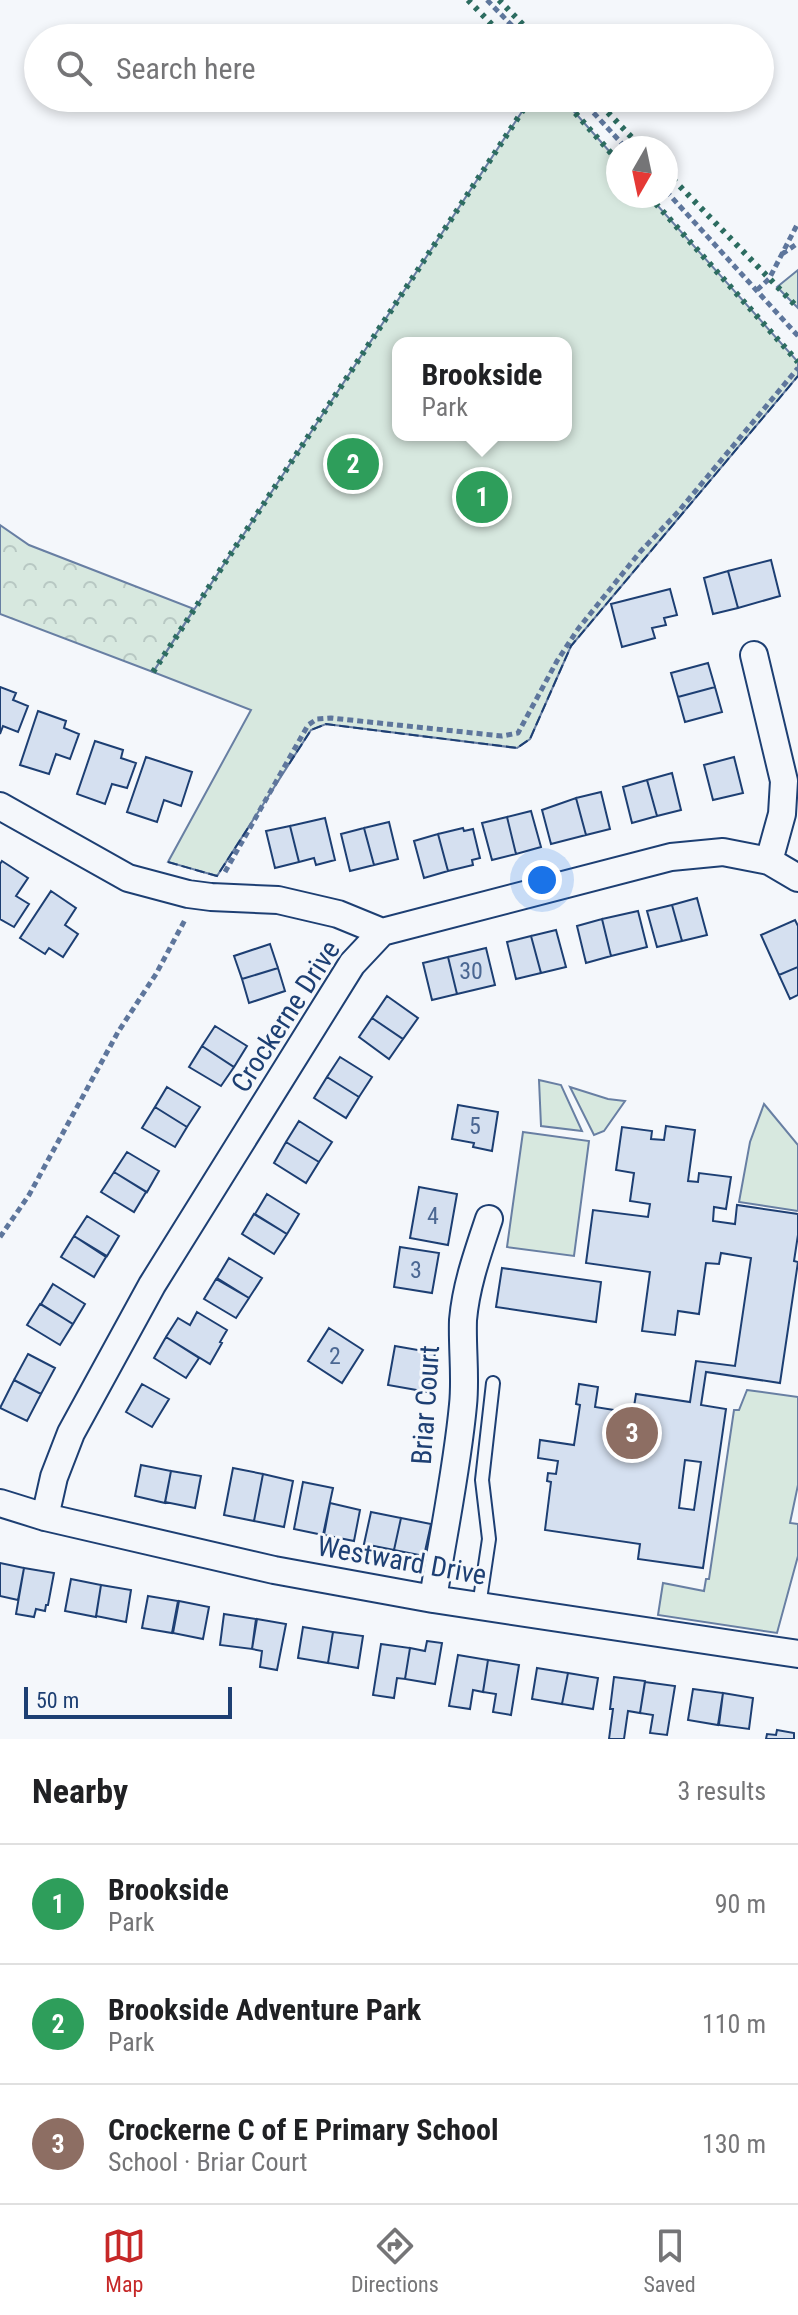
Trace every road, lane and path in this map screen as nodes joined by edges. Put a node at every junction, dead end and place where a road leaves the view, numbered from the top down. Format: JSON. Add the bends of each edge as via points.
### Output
{"nodes":[{"id":1,"x":487,"y":0,"type":"edge"},
{"id":2,"x":510,"y":24,"type":"edge"},
{"id":3,"x":593,"y":112,"type":"edge"},
{"id":4,"x":615,"y":136,"type":"edge"},
{"id":5,"x":678,"y":204,"type":"edge"},
{"id":6,"x":798,"y":223,"type":"edge"},
{"id":7,"x":798,"y":243,"type":"edge"},
{"id":8,"x":782,"y":255,"type":"junction"},
{"id":9,"x":757,"y":290,"type":"junction"},
{"id":10,"x":798,"y":336,"type":"edge"},
{"id":11,"x":798,"y":368,"type":"edge"},
{"id":12,"x":754,"y":655,"type":"dead end"},
{"id":13,"x":0,"y":806,"type":"edge"},
{"id":14,"x":769,"y":861,"type":"junction"},
{"id":15,"x":798,"y":878,"type":"edge"},
{"id":16,"x":211,"y":897,"type":"junction"},
{"id":17,"x":382,"y":932,"type":"junction"},
{"id":18,"x":489,"y":1219,"type":"dead end"},
{"id":19,"x":0,"y":1237,"type":"edge"},
{"id":20,"x":493,"y":1383,"type":"dead end"},
{"id":21,"x":0,"y":1503,"type":"edge"},
{"id":22,"x":45,"y":1517,"type":"junction"},
{"id":23,"x":433,"y":1599,"type":"junction"},
{"id":24,"x":479,"y":1606,"type":"junction"},
{"id":25,"x":798,"y":1654,"type":"edge"}],
"edges":[{"from":1,"to":2,"type":"path"},
{"from":3,"to":4,"type":"path"},
{"from":5,"to":9,"type":"path"},
{"from":6,"to":8,"type":"path"},
{"from":7,"to":8,"type":"path"},
{"from":8,"to":9,"type":"path"},
{"from":9,"to":10,"type":"path"},
{"from":11,"to":16,"type":"path","via":[[578,629],[518,733],[502,736],[317,719],[308,725]]},
{"from":12,"to":14,"type":"street","via":[[784,781],[782,814]]},
{"from":13,"to":16,"type":"street","via":[[128,878]]},
{"from":14,"to":15,"type":"street","name":"Crockerne Drive"},
{"from":14,"to":17,"type":"street","name":"Crockerne Drive","via":[[723,852],[671,857]]},
{"from":16,"to":17,"type":"street","via":[[278,900],[338,914]]},
{"from":16,"to":19,"type":"path","via":[[184,920]]},
{"from":17,"to":22,"type":"street","name":"Crockerne Drive","via":[[352,964],[152,1285],[71,1433]]},
{"from":18,"to":23,"type":"street","name":"Briar Court","via":[[467,1295],[463,1409]]},
{"from":20,"to":24,"type":"lane","via":[[482,1480],[489,1539]]},
{"from":21,"to":22,"type":"street","name":"Westward Drive"},
{"from":22,"to":23,"type":"street","name":"Westward Drive","via":[[274,1570]]},
{"from":23,"to":24,"type":"street","name":"Westward Drive"},
{"from":24,"to":25,"type":"street","name":"Westward Drive"}]}
